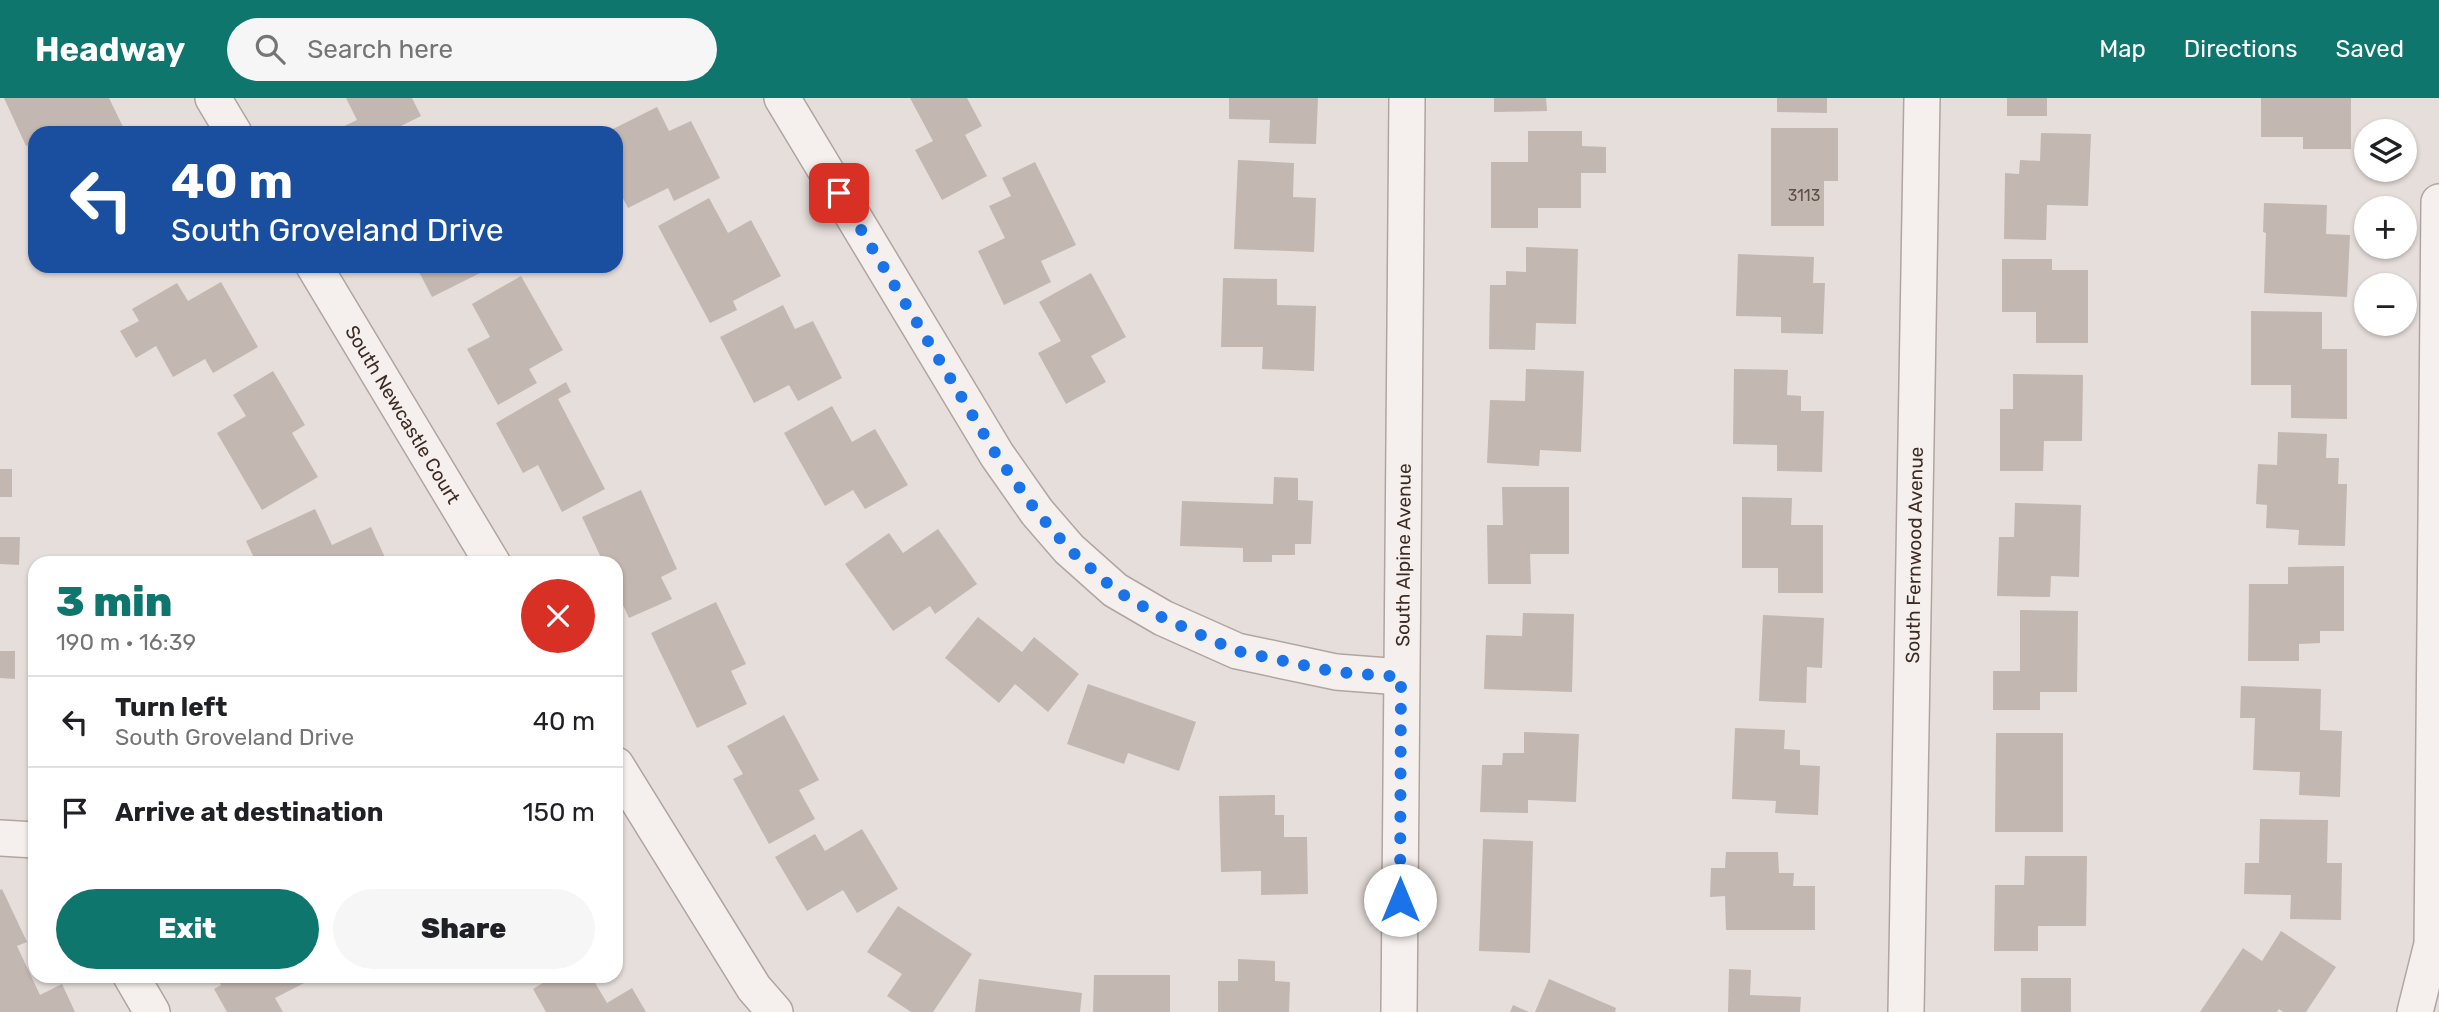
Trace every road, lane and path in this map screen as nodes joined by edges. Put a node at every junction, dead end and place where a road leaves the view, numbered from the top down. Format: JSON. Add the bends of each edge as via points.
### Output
{"nodes":[{"id":1,"x":213,"y":98,"type":"edge"},
{"id":2,"x":782,"y":98,"type":"edge"},
{"id":3,"x":1407,"y":98,"type":"edge"},
{"id":4,"x":1922,"y":98,"type":"edge"},
{"id":5,"x":230,"y":126,"type":"edge"},
{"id":6,"x":2439,"y":202,"type":"edge"},
{"id":7,"x":318,"y":273,"type":"edge"},
{"id":8,"x":488,"y":556,"type":"edge"},
{"id":9,"x":1401,"y":677,"type":"junction"},
{"id":10,"x":623,"y":776,"type":"edge"},
{"id":11,"x":0,"y":838,"type":"edge"},
{"id":12,"x":28,"y":840,"type":"edge"},
{"id":13,"x":135,"y":983,"type":"edge"},
{"id":14,"x":152,"y":1012,"type":"edge"},
{"id":15,"x":775,"y":1012,"type":"edge"},
{"id":16,"x":1399,"y":1012,"type":"edge"},
{"id":17,"x":1906,"y":1012,"type":"edge"},
{"id":18,"x":2415,"y":1012,"type":"edge"}],
"edges":[{"from":1,"to":5,"type":"street"},
{"from":2,"to":9,"type":"street","via":[[997,456],[1069,549],[1115,590],[1163,618],[1237,651],[1336,672]]},
{"from":3,"to":9,"type":"street","name":"South Alpine Avenue"},
{"from":4,"to":17,"type":"street","name":"South Fernwood Avenue"},
{"from":6,"to":18,"type":"street","via":[[2432,944]]},
{"from":7,"to":8,"type":"street","name":"South Newcastle Court"},
{"from":9,"to":16,"type":"street","name":"South Alpine Avenue"},
{"from":10,"to":15,"type":"street","via":[[754,988]]},
{"from":11,"to":12,"type":"street"},
{"from":13,"to":14,"type":"street"}]}
